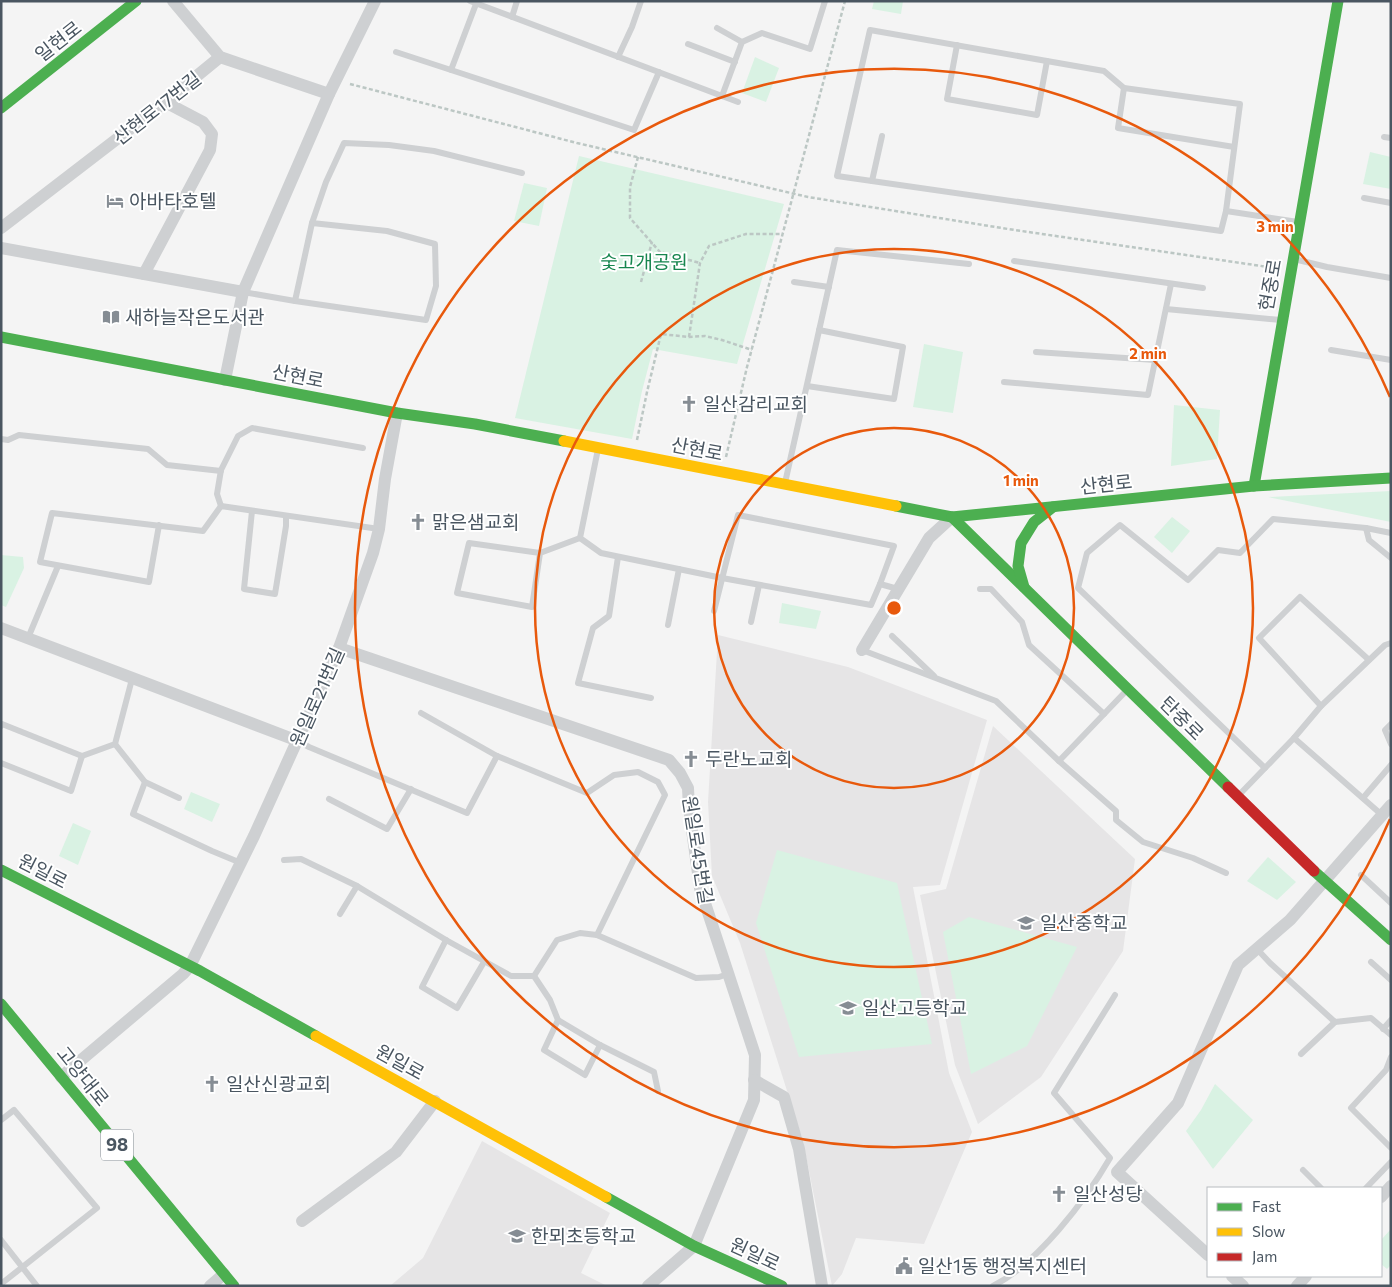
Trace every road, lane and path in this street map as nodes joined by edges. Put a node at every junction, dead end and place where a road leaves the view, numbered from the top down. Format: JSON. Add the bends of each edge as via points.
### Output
{"nodes":[{"id":1,"x":136,"y":1,"type":"edge"},
{"id":2,"x":174,"y":1,"type":"edge"},
{"id":3,"x":375,"y":1,"type":"edge"},
{"id":4,"x":517,"y":1,"type":"edge"},
{"id":5,"x":641,"y":1,"type":"edge"},
{"id":6,"x":825,"y":1,"type":"edge"},
{"id":7,"x":845,"y":1,"type":"edge"},
{"id":8,"x":1338,"y":1,"type":"edge"},
{"id":9,"x":473,"y":2,"type":"edge"},
{"id":10,"x":512,"y":17,"type":"junction"},
{"id":11,"x":717,"y":28,"type":"dead end"},
{"id":12,"x":742,"y":42,"type":"junction"},
{"id":13,"x":688,"y":44,"type":"dead end"},
{"id":14,"x":957,"y":45,"type":"junction"},
{"id":15,"x":396,"y":52,"type":"dead end"},
{"id":16,"x":220,"y":56,"type":"junction"},
{"id":17,"x":618,"y":57,"type":"junction"},
{"id":18,"x":1047,"y":61,"type":"junction"},
{"id":19,"x":735,"y":62,"type":"junction"},
{"id":20,"x":451,"y":70,"type":"junction"},
{"id":21,"x":659,"y":72,"type":"junction"},
{"id":22,"x":349,"y":83,"type":"dead end"},
{"id":23,"x":1124,"y":88,"type":"junction"},
{"id":24,"x":329,"y":94,"type":"junction"},
{"id":25,"x":722,"y":96,"type":"junction"},
{"id":26,"x":165,"y":102,"type":"junction"},
{"id":27,"x":738,"y":102,"type":"dead end"},
{"id":28,"x":1,"y":108,"type":"edge"},
{"id":29,"x":882,"y":136,"type":"dead end"},
{"id":30,"x":1234,"y":147,"type":"junction"},
{"id":31,"x":638,"y":158,"type":"junction"},
{"id":32,"x":522,"y":173,"type":"dead end"},
{"id":33,"x":872,"y":181,"type":"junction"},
{"id":34,"x":794,"y":194,"type":"junction"},
{"id":35,"x":1364,"y":198,"type":"dead end"},
{"id":36,"x":1391,"y":203,"type":"edge"},
{"id":37,"x":1226,"y":211,"type":"junction"},
{"id":38,"x":1299,"y":222,"type":"junction"},
{"id":39,"x":312,"y":223,"type":"junction"},
{"id":40,"x":1,"y":228,"type":"edge"},
{"id":41,"x":783,"y":234,"type":"junction"},
{"id":42,"x":652,"y":242,"type":"junction"},
{"id":43,"x":1,"y":248,"type":"edge"},
{"id":44,"x":1292,"y":258,"type":"junction"},
{"id":45,"x":1014,"y":261,"type":"dead end"},
{"id":46,"x":700,"y":263,"type":"junction"},
{"id":47,"x":969,"y":264,"type":"dead end"},
{"id":48,"x":1275,"y":268,"type":"dead end"},
{"id":49,"x":144,"y":274,"type":"junction"},
{"id":50,"x":1391,"y":278,"type":"edge"},
{"id":51,"x":641,"y":282,"type":"dead end"},
{"id":52,"x":794,"y":282,"type":"dead end"},
{"id":53,"x":1170,"y":284,"type":"junction"},
{"id":54,"x":829,"y":286,"type":"junction"},
{"id":55,"x":1203,"y":288,"type":"dead end"},
{"id":56,"x":243,"y":292,"type":"junction"},
{"id":57,"x":295,"y":301,"type":"junction"},
{"id":58,"x":1166,"y":309,"type":"junction"},
{"id":59,"x":1282,"y":320,"type":"junction"},
{"id":60,"x":819,"y":330,"type":"junction"},
{"id":61,"x":1,"y":337,"type":"edge"},
{"id":62,"x":689,"y":337,"type":"junction"},
{"id":63,"x":752,"y":350,"type":"junction"},
{"id":64,"x":1332,"y":350,"type":"dead end"},
{"id":65,"x":1036,"y":352,"type":"dead end"},
{"id":66,"x":1155,"y":360,"type":"junction"},
{"id":67,"x":1391,"y":360,"type":"edge"},
{"id":68,"x":225,"y":380,"type":"junction"},
{"id":69,"x":1004,"y":382,"type":"dead end"},
{"id":70,"x":807,"y":386,"type":"junction"},
{"id":71,"x":397,"y":413,"type":"junction"},
{"id":72,"x":1,"y":439,"type":"edge"},
{"id":73,"x":636,"y":446,"type":"dead end"},
{"id":74,"x":363,"y":448,"type":"dead end"},
{"id":75,"x":598,"y":448,"type":"junction"},
{"id":76,"x":724,"y":463,"type":"dead end"},
{"id":77,"x":221,"y":471,"type":"junction"},
{"id":78,"x":1391,"y":478,"type":"edge"},
{"id":79,"x":785,"y":484,"type":"junction"},
{"id":80,"x":1254,"y":486,"type":"junction"},
{"id":81,"x":221,"y":506,"type":"junction"},
{"id":82,"x":1053,"y":507,"type":"junction"},
{"id":83,"x":252,"y":511,"type":"junction"},
{"id":84,"x":286,"y":516,"type":"junction"},
{"id":85,"x":952,"y":517,"type":"junction"},
{"id":86,"x":159,"y":525,"type":"junction"},
{"id":87,"x":1366,"y":528,"type":"junction"},
{"id":88,"x":379,"y":529,"type":"junction"},
{"id":89,"x":1391,"y":533,"type":"edge"},
{"id":90,"x":580,"y":538,"type":"junction"},
{"id":91,"x":540,"y":553,"type":"junction"},
{"id":92,"x":618,"y":557,"type":"junction"},
{"id":93,"x":1391,"y":558,"type":"edge"},
{"id":94,"x":58,"y":566,"type":"junction"},
{"id":95,"x":679,"y":569,"type":"junction"},
{"id":96,"x":722,"y":578,"type":"junction"},
{"id":97,"x":880,"y":584,"type":"junction"},
{"id":98,"x":759,"y":585,"type":"junction"},
{"id":99,"x":1024,"y":587,"type":"junction"},
{"id":100,"x":898,"y":589,"type":"junction"},
{"id":101,"x":980,"y":589,"type":"dead end"},
{"id":102,"x":714,"y":611,"type":"dead end"},
{"id":103,"x":750,"y":622,"type":"dead end"},
{"id":104,"x":668,"y":625,"type":"dead end"},
{"id":105,"x":1,"y":628,"type":"edge"},
{"id":106,"x":892,"y":636,"type":"dead end"},
{"id":107,"x":28,"y":638,"type":"junction"},
{"id":108,"x":1391,"y":642,"type":"edge"},
{"id":109,"x":339,"y":648,"type":"junction"},
{"id":110,"x":862,"y":650,"type":"joint"},
{"id":111,"x":1369,"y":660,"type":"junction"},
{"id":112,"x":132,"y":679,"type":"junction"},
{"id":113,"x":937,"y":679,"type":"junction"},
{"id":114,"x":1128,"y":689,"type":"junction"},
{"id":115,"x":650,"y":698,"type":"dead end"},
{"id":116,"x":1321,"y":706,"type":"junction"},
{"id":117,"x":421,"y":713,"type":"dead end"},
{"id":118,"x":1104,"y":714,"type":"junction"},
{"id":119,"x":1391,"y":724,"type":"edge"},
{"id":120,"x":1,"y":726,"type":"edge"},
{"id":121,"x":1294,"y":738,"type":"junction"},
{"id":122,"x":298,"y":741,"type":"junction"},
{"id":123,"x":115,"y":744,"type":"junction"},
{"id":124,"x":1391,"y":744,"type":"edge"},
{"id":125,"x":82,"y":756,"type":"junction"},
{"id":126,"x":497,"y":756,"type":"junction"},
{"id":127,"x":1059,"y":761,"type":"junction"},
{"id":128,"x":1,"y":763,"type":"edge"},
{"id":129,"x":1391,"y":765,"type":"edge"},
{"id":130,"x":1265,"y":768,"type":"junction"},
{"id":131,"x":145,"y":782,"type":"junction"},
{"id":132,"x":411,"y":789,"type":"junction"},
{"id":133,"x":1237,"y":797,"type":"junction"},
{"id":134,"x":179,"y":798,"type":"dead end"},
{"id":135,"x":1363,"y":798,"type":"junction"},
{"id":136,"x":329,"y":799,"type":"dead end"},
{"id":137,"x":1391,"y":805,"type":"edge"},
{"id":138,"x":1382,"y":816,"type":"junction"},
{"id":139,"x":284,"y":860,"type":"dead end"},
{"id":140,"x":241,"y":862,"type":"junction"},
{"id":141,"x":1,"y":870,"type":"edge"},
{"id":142,"x":1226,"y":873,"type":"dead end"},
{"id":143,"x":1361,"y":875,"type":"dead end"},
{"id":144,"x":1324,"y":881,"type":"junction"},
{"id":145,"x":357,"y":886,"type":"junction"},
{"id":146,"x":1391,"y":903,"type":"edge"},
{"id":147,"x":340,"y":914,"type":"dead end"},
{"id":148,"x":597,"y":935,"type":"junction"},
{"id":149,"x":446,"y":940,"type":"junction"},
{"id":150,"x":1391,"y":940,"type":"edge"},
{"id":151,"x":1257,"y":949,"type":"junction"},
{"id":152,"x":484,"y":962,"type":"junction"},
{"id":153,"x":1371,"y":962,"type":"dead end"},
{"id":154,"x":190,"y":966,"type":"junction"},
{"id":155,"x":728,"y":974,"type":"junction"},
{"id":156,"x":534,"y":976,"type":"junction"},
{"id":157,"x":1391,"y":980,"type":"edge"},
{"id":158,"x":1115,"y":994,"type":"dead end"},
{"id":159,"x":1,"y":1004,"type":"edge"},
{"id":160,"x":1,"y":1020,"type":"edge"},
{"id":161,"x":558,"y":1020,"type":"junction"},
{"id":162,"x":1391,"y":1020,"type":"edge"},
{"id":163,"x":1335,"y":1022,"type":"junction"},
{"id":164,"x":1383,"y":1029,"type":"junction"},
{"id":165,"x":1391,"y":1036,"type":"edge"},
{"id":166,"x":600,"y":1045,"type":"junction"},
{"id":167,"x":1301,"y":1054,"type":"dead end"},
{"id":168,"x":1391,"y":1057,"type":"edge"},
{"id":169,"x":1389,"y":1072,"type":"edge"},
{"id":170,"x":61,"y":1077,"type":"junction"},
{"id":171,"x":754,"y":1080,"type":"junction"},
{"id":172,"x":658,"y":1091,"type":"dead end"},
{"id":173,"x":435,"y":1101,"type":"junction"},
{"id":174,"x":1,"y":1120,"type":"edge"},
{"id":175,"x":1391,"y":1148,"type":"edge"},
{"id":176,"x":1110,"y":1158,"type":"junction"},
{"id":177,"x":1391,"y":1162,"type":"edge"},
{"id":178,"x":1303,"y":1170,"type":"dead end"},
{"id":179,"x":1116,"y":1172,"type":"junction"},
{"id":180,"x":1391,"y":1186,"type":"edge"},
{"id":181,"x":1320,"y":1187,"type":"edge"},
{"id":182,"x":1367,"y":1187,"type":"edge"},
{"id":183,"x":1382,"y":1196,"type":"edge"},
{"id":184,"x":302,"y":1221,"type":"dead end"},
{"id":185,"x":1,"y":1240,"type":"edge"},
{"id":186,"x":694,"y":1246,"type":"junction"},
{"id":187,"x":1207,"y":1254,"type":"edge"},
{"id":188,"x":23,"y":1268,"type":"junction"},
{"id":189,"x":1233,"y":1277,"type":"edge"},
{"id":190,"x":219,"y":1282,"type":"edge"},
{"id":191,"x":1,"y":1284,"type":"edge"},
{"id":192,"x":37,"y":1286,"type":"edge"},
{"id":193,"x":234,"y":1286,"type":"edge"},
{"id":194,"x":648,"y":1286,"type":"edge"},
{"id":195,"x":782,"y":1286,"type":"edge"},
{"id":196,"x":822,"y":1286,"type":"edge"},
{"id":197,"x":993,"y":1286,"type":"edge"},
{"id":198,"x":1243,"y":1286,"type":"edge"}],
"edges":[{"from":1,"to":28,"type":"main road","name":"일현로"},
{"from":2,"to":16,"type":"street"},
{"from":3,"to":24,"type":"street"},
{"from":4,"to":10,"type":"lane"},
{"from":5,"to":17,"type":"lane"},
{"from":6,"to":12,"type":"lane","via":[[810,49],[762,33]]},
{"from":7,"to":34,"type":"path"},
{"from":8,"to":38,"type":"main road","name":"현중로"},
{"from":9,"to":10,"type":"lane"},
{"from":9,"to":20,"type":"lane"},
{"from":10,"to":17,"type":"lane"},
{"from":11,"to":12,"type":"lane"},
{"from":12,"to":19,"type":"lane"},
{"from":13,"to":19,"type":"lane"},
{"from":14,"to":18,"type":"lane"},
{"from":14,"to":18,"type":"lane","via":[[947,99],[1037,115]]},
{"from":14,"to":33,"type":"lane","via":[[870,30],[837,176]]},
{"from":15,"to":20,"type":"lane"},
{"from":16,"to":24,"type":"street"},
{"from":16,"to":26,"type":"street","name":"산현로17번길"},
{"from":17,"to":21,"type":"lane"},
{"from":18,"to":23,"type":"lane","via":[[1104,71]]},
{"from":19,"to":25,"type":"lane"},
{"from":20,"to":21,"type":"lane","via":[[634,130]]},
{"from":21,"to":25,"type":"lane"},
{"from":22,"to":31,"type":"path"},
{"from":23,"to":30,"type":"lane","via":[[1118,128]]},
{"from":23,"to":30,"type":"lane","via":[[1240,104]]},
{"from":24,"to":56,"type":"street"},
{"from":25,"to":27,"type":"lane"},
{"from":26,"to":40,"type":"street","name":"산현로17번길"},
{"from":26,"to":49,"type":"street","via":[[203,122],[212,134],[210,150]]},
{"from":29,"to":33,"type":"lane"},
{"from":30,"to":37,"type":"lane"},
{"from":31,"to":34,"type":"path"},
{"from":31,"to":42,"type":"path","via":[[630,187],[630,218]]},
{"from":32,"to":39,"type":"lane","via":[[434,151],[344,143]]},
{"from":33,"to":37,"type":"lane","via":[[1221,231]]},
{"from":34,"to":41,"type":"path"},
{"from":34,"to":48,"type":"path"},
{"from":35,"to":36,"type":"lane"},
{"from":37,"to":38,"type":"lane"},
{"from":38,"to":44,"type":"main road","name":"현중로"},
{"from":39,"to":57,"type":"lane"},
{"from":39,"to":57,"type":"lane","via":[[387,230],[435,244],[436,286],[426,320]]},
{"from":41,"to":46,"type":"path","via":[[746,234],[709,246]]},
{"from":41,"to":63,"type":"path"},
{"from":42,"to":46,"type":"path","via":[[660,252]]},
{"from":42,"to":51,"type":"path"},
{"from":43,"to":49,"type":"street"},
{"from":44,"to":50,"type":"lane"},
{"from":44,"to":59,"type":"main road","name":"현중로"},
{"from":45,"to":53,"type":"lane"},
{"from":46,"to":62,"type":"path"},
{"from":47,"to":54,"type":"lane","via":[[837,250]]},
{"from":49,"to":56,"type":"street"},
{"from":52,"to":54,"type":"lane"},
{"from":53,"to":55,"type":"lane"},
{"from":53,"to":58,"type":"lane"},
{"from":54,"to":60,"type":"lane"},
{"from":56,"to":57,"type":"lane"},
{"from":56,"to":68,"type":"street"},
{"from":58,"to":59,"type":"lane"},
{"from":58,"to":66,"type":"lane"},
{"from":59,"to":80,"type":"main road","name":"현중로"},
{"from":60,"to":70,"type":"lane"},
{"from":60,"to":70,"type":"lane","via":[[903,347],[894,399]]},
{"from":61,"to":68,"type":"main road","name":"산현로"},
{"from":62,"to":63,"type":"path","via":[[706,336]]},
{"from":62,"to":73,"type":"path","via":[[661,334]]},
{"from":63,"to":76,"type":"path"},
{"from":64,"to":67,"type":"lane"},
{"from":65,"to":66,"type":"lane"},
{"from":66,"to":69,"type":"lane","via":[[1148,395]]},
{"from":68,"to":71,"type":"main road","name":"산현로"},
{"from":70,"to":79,"type":"lane"},
{"from":71,"to":75,"type":"main road","name":"산현로","via":[[475,424]]},
{"from":71,"to":88,"type":"street","name":"원일로21번길"},
{"from":72,"to":77,"type":"lane","via":[[19,435],[148,449],[167,465]]},
{"from":74,"to":77,"type":"lane","via":[[252,428],[238,436]]},
{"from":75,"to":79,"type":"main road","name":"산현로"},
{"from":75,"to":90,"type":"lane"},
{"from":77,"to":81,"type":"lane","via":[[217,494]]},
{"from":78,"to":80,"type":"main road","name":"산현로"},
{"from":79,"to":85,"type":"main road","name":"산현로"},
{"from":80,"to":82,"type":"main road","name":"산현로"},
{"from":81,"to":83,"type":"lane"},
{"from":81,"to":86,"type":"lane","via":[[203,531]]},
{"from":82,"to":85,"type":"main road","name":"산현로"},
{"from":82,"to":99,"type":"main road","via":[[1034,522],[1022,543],[1018,566]]},
{"from":83,"to":84,"type":"lane"},
{"from":83,"to":84,"type":"lane","via":[[244,589],[275,594]]},
{"from":84,"to":88,"type":"lane"},
{"from":85,"to":99,"type":"main road","name":"탄중로"},
{"from":85,"to":100,"type":"street","via":[[929,538]]},
{"from":86,"to":94,"type":"lane","via":[[149,582]]},
{"from":86,"to":94,"type":"lane","via":[[52,513],[40,562]]},
{"from":87,"to":89,"type":"lane"},
{"from":87,"to":93,"type":"lane","via":[[1369,540]]},
{"from":87,"to":130,"type":"lane","via":[[1272,519],[1240,553],[1218,550],[1188,580],[1120,525],[1088,553],[1078,588]]},
{"from":88,"to":109,"type":"street","name":"원일로21번길"},
{"from":90,"to":91,"type":"lane"},
{"from":90,"to":92,"type":"lane","via":[[601,553]]},
{"from":91,"to":91,"type":"lane","via":[[468,543],[457,593],[532,607]]},
{"from":92,"to":95,"type":"lane"},
{"from":92,"to":115,"type":"lane","via":[[609,616],[593,628],[578,683]]},
{"from":94,"to":107,"type":"lane"},
{"from":95,"to":96,"type":"lane"},
{"from":95,"to":104,"type":"lane"},
{"from":96,"to":97,"type":"lane","via":[[738,515],[894,546]]},
{"from":96,"to":98,"type":"lane"},
{"from":96,"to":102,"type":"lane"},
{"from":97,"to":98,"type":"lane","via":[[871,605]]},
{"from":97,"to":100,"type":"lane"},
{"from":98,"to":103,"type":"lane"},
{"from":99,"to":114,"type":"main road","name":"탄중로"},
{"from":100,"to":110,"type":"street"},
{"from":101,"to":118,"type":"lane","via":[[991,589],[1022,622],[1029,645]]},
{"from":105,"to":107,"type":"street"},
{"from":106,"to":113,"type":"lane"},
{"from":107,"to":112,"type":"street"},
{"from":108,"to":111,"type":"lane"},
{"from":109,"to":122,"type":"street","name":"원일로21번길"},
{"from":109,"to":155,"type":"street","name":"원일로45번길","via":[[669,760],[688,788],[700,888]]},
{"from":110,"to":113,"type":"lane"},
{"from":111,"to":116,"type":"lane"},
{"from":111,"to":116,"type":"lane","via":[[1300,597],[1259,638]]},
{"from":112,"to":122,"type":"street"},
{"from":112,"to":123,"type":"lane"},
{"from":113,"to":127,"type":"lane","via":[[996,701]]},
{"from":114,"to":118,"type":"lane"},
{"from":114,"to":133,"type":"main road","name":"탄중로"},
{"from":116,"to":121,"type":"lane"},
{"from":117,"to":126,"type":"lane"},
{"from":118,"to":127,"type":"lane"},
{"from":119,"to":124,"type":"lane","via":[[1385,730]]},
{"from":120,"to":125,"type":"lane"},
{"from":121,"to":130,"type":"lane"},
{"from":121,"to":135,"type":"lane"},
{"from":122,"to":132,"type":"lane"},
{"from":122,"to":140,"type":"street","name":"원일로21번길"},
{"from":123,"to":125,"type":"lane"},
{"from":123,"to":131,"type":"lane"},
{"from":125,"to":128,"type":"lane","via":[[71,791]]},
{"from":126,"to":132,"type":"lane","via":[[467,813]]},
{"from":126,"to":148,"type":"lane","via":[[587,793],[614,775],[638,772],[658,782],[665,795]]},
{"from":127,"to":142,"type":"lane","via":[[1116,811],[1116,820],[1143,842],[1193,858]]},
{"from":129,"to":135,"type":"lane"},
{"from":130,"to":133,"type":"lane"},
{"from":131,"to":134,"type":"lane"},
{"from":131,"to":140,"type":"lane","via":[[133,814]]},
{"from":132,"to":136,"type":"lane","via":[[387,829]]},
{"from":133,"to":144,"type":"main road","name":"탄중로"},
{"from":135,"to":138,"type":"lane"},
{"from":137,"to":138,"type":"street"},
{"from":138,"to":144,"type":"street"},
{"from":139,"to":145,"type":"lane","via":[[301,859]]},
{"from":140,"to":154,"type":"street","name":"원일로21번길"},
{"from":141,"to":154,"type":"main road","name":"원일로"},
{"from":143,"to":146,"type":"lane"},
{"from":144,"to":150,"type":"main road","name":"탄중로"},
{"from":144,"to":151,"type":"street","via":[[1290,920]]},
{"from":145,"to":147,"type":"lane"},
{"from":145,"to":149,"type":"lane"},
{"from":148,"to":155,"type":"lane","via":[[696,978]]},
{"from":148,"to":156,"type":"lane","via":[[580,933],[557,940]]},
{"from":149,"to":152,"type":"lane"},
{"from":149,"to":152,"type":"lane","via":[[422,987],[458,1008]]},
{"from":151,"to":163,"type":"lane"},
{"from":151,"to":179,"type":"street","via":[[1238,965],[1178,1103]]},
{"from":152,"to":156,"type":"lane","via":[[511,976]]},
{"from":153,"to":157,"type":"lane"},
{"from":154,"to":170,"type":"street","name":"원일로21번길"},
{"from":154,"to":173,"type":"main road","name":"원일로"},
{"from":155,"to":171,"type":"street","name":"원일로45번길","via":[[755,1055]]},
{"from":156,"to":161,"type":"lane","via":[[550,1000]]},
{"from":158,"to":176,"type":"lane","via":[[1054,1093]]},
{"from":159,"to":170,"type":"main road","name":"고양대로","number":"98"},
{"from":160,"to":190,"type":"main road","name":"고양대로","number":"98"},
{"from":161,"to":166,"type":"lane"},
{"from":161,"to":166,"type":"lane","via":[[544,1050],[585,1075]]},
{"from":162,"to":164,"type":"lane"},
{"from":163,"to":164,"type":"lane","via":[[1371,1018]]},
{"from":163,"to":167,"type":"lane"},
{"from":164,"to":165,"type":"lane"},
{"from":166,"to":172,"type":"lane","via":[[654,1072]]},
{"from":168,"to":169,"type":"lane"},
{"from":169,"to":175,"type":"lane","via":[[1351,1108]]},
{"from":170,"to":190,"type":"main road","name":"고양대로","number":"98"},
{"from":171,"to":186,"type":"street","name":"원일로45번길","via":[[754,1100]]},
{"from":171,"to":196,"type":"street","via":[[784,1097],[799,1149]]},
{"from":173,"to":184,"type":"street","via":[[396,1152]]},
{"from":173,"to":186,"type":"main road","name":"원일로"},
{"from":174,"to":188,"type":"lane","via":[[14,1110],[97,1208]]},
{"from":176,"to":179,"type":"lane"},
{"from":176,"to":197,"type":"lane","via":[[1097,1182],[1060,1228],[1032,1258]]},
{"from":177,"to":182,"type":"lane"},
{"from":178,"to":181,"type":"lane"},
{"from":179,"to":187,"type":"street"},
{"from":180,"to":183,"type":"street"},
{"from":185,"to":188,"type":"lane"},
{"from":186,"to":194,"type":"street"},
{"from":186,"to":195,"type":"main road","name":"원일로"},
{"from":188,"to":191,"type":"lane"},
{"from":188,"to":192,"type":"lane"},
{"from":189,"to":198,"type":"street"},
{"from":190,"to":193,"type":"main road","name":"고양대로","number":"98"}]}
